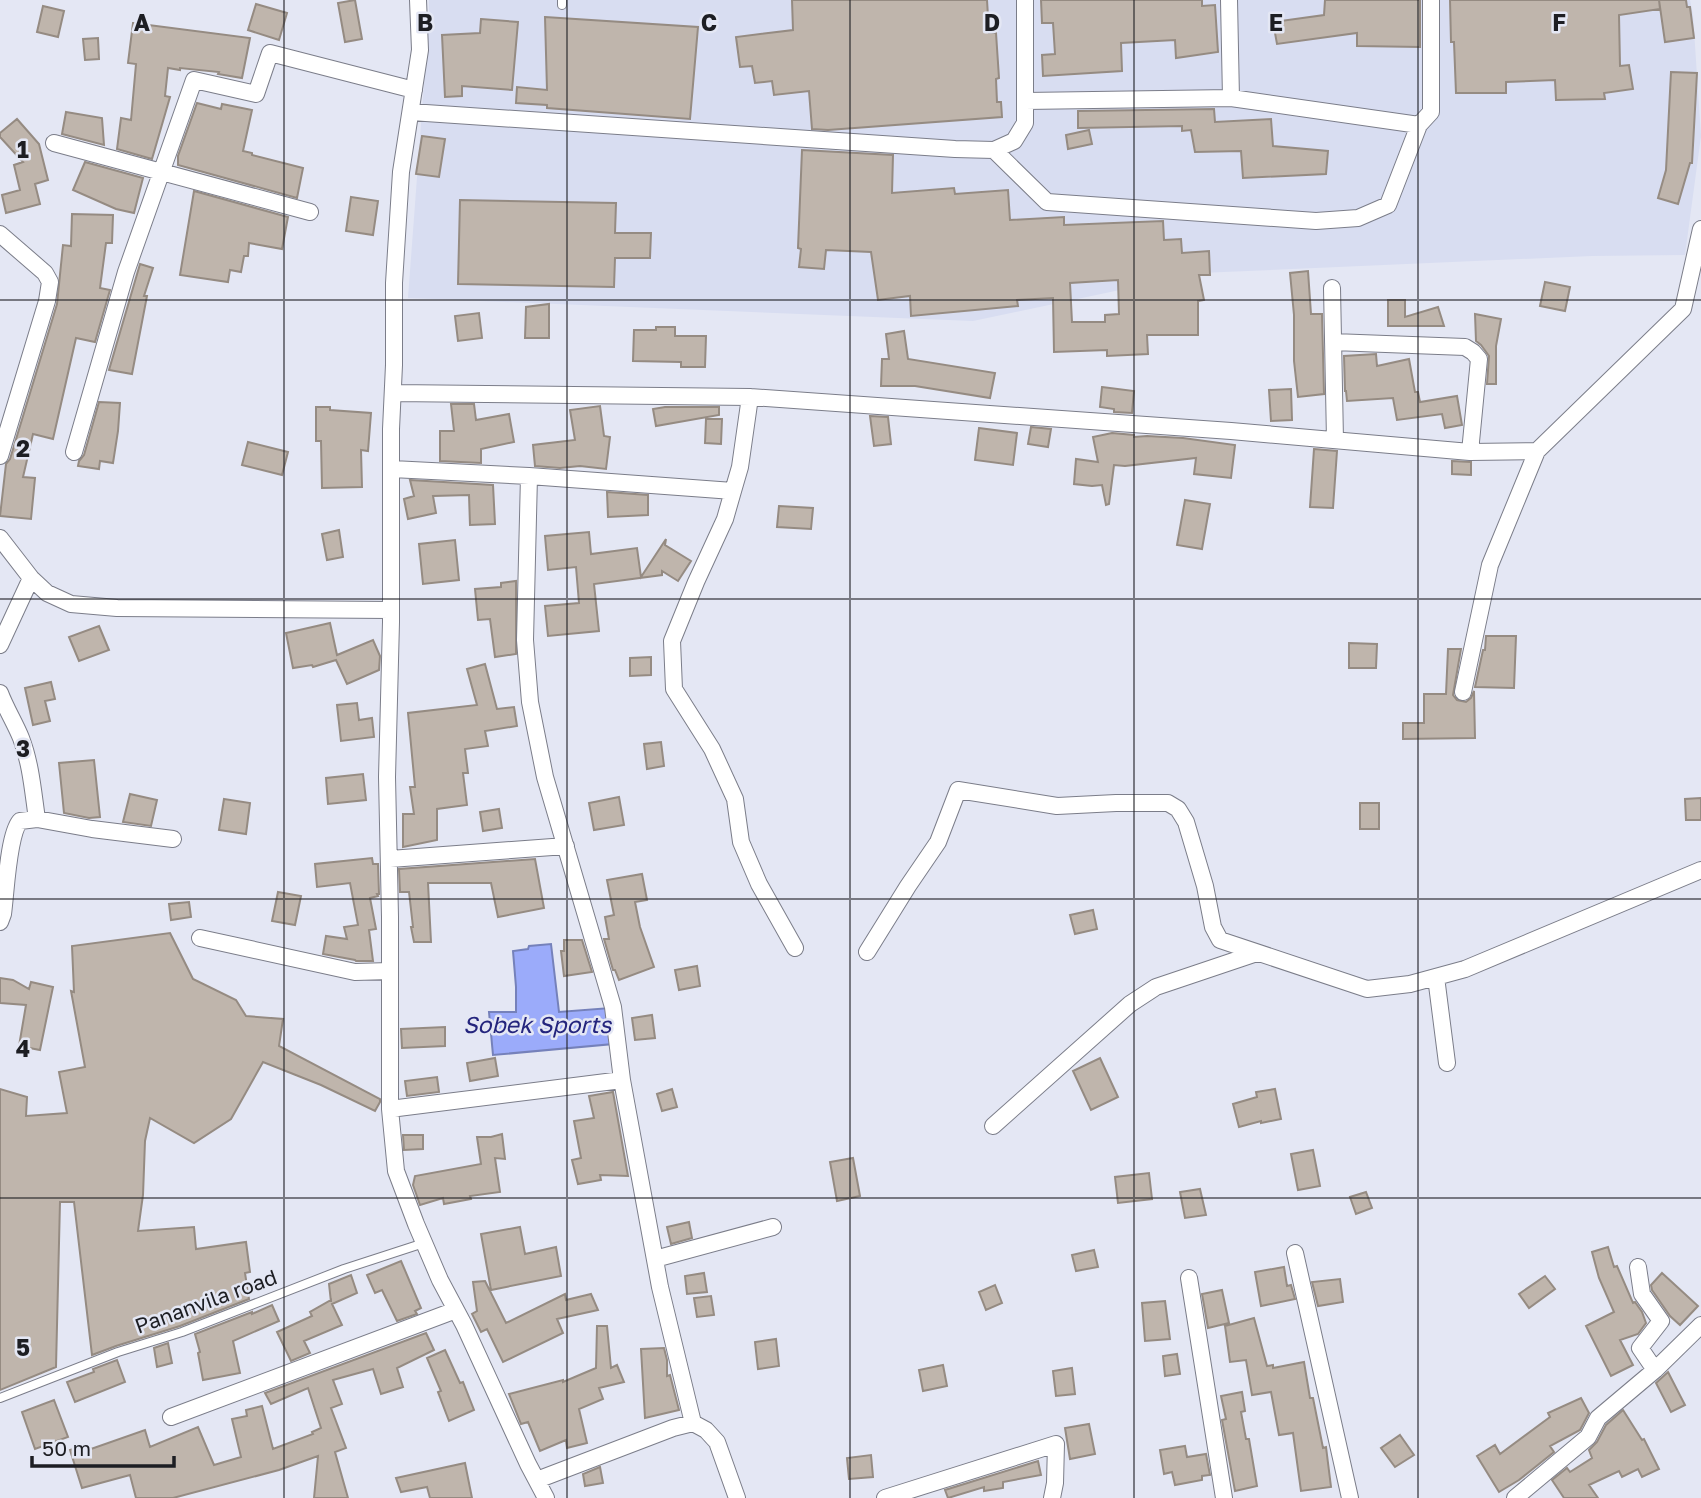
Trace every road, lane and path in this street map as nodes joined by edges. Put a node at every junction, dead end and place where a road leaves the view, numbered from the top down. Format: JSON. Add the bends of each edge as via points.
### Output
{"nodes":[{"id":1,"x":418,"y":0,"type":"edge"},
{"id":2,"x":1025,"y":0,"type":"edge"},
{"id":3,"x":1229,"y":0,"type":"edge"},
{"id":4,"x":1431,"y":0,"type":"edge"},
{"id":5,"x":414,"y":90,"type":"junction"},
{"id":6,"x":1231,"y":98,"type":"junction"},
{"id":7,"x":1026,"y":101,"type":"junction"},
{"id":8,"x":411,"y":112,"type":"junction"},
{"id":9,"x":1419,"y":125,"type":"junction"},
{"id":10,"x":54,"y":143,"type":"dead end"},
{"id":11,"x":994,"y":150,"type":"junction"},
{"id":12,"x":162,"y":172,"type":"junction"},
{"id":13,"x":310,"y":212,"type":"dead end"},
{"id":14,"x":1701,"y":229,"type":"edge"},
{"id":15,"x":0,"y":234,"type":"edge"},
{"id":16,"x":1332,"y":288,"type":"dead end"},
{"id":17,"x":1333,"y":342,"type":"junction"},
{"id":18,"x":393,"y":393,"type":"junction"},
{"id":19,"x":750,"y":397,"type":"junction"},
{"id":20,"x":1335,"y":440,"type":"junction"},
{"id":21,"x":1537,"y":451,"type":"junction"},
{"id":22,"x":74,"y":452,"type":"dead end"},
{"id":23,"x":1470,"y":452,"type":"junction"},
{"id":24,"x":0,"y":456,"type":"edge"},
{"id":25,"x":392,"y":469,"type":"junction"},
{"id":26,"x":529,"y":476,"type":"junction"},
{"id":27,"x":733,"y":491,"type":"junction"},
{"id":28,"x":0,"y":538,"type":"edge"},
{"id":29,"x":31,"y":578,"type":"junction"},
{"id":30,"x":391,"y":610,"type":"junction"},
{"id":31,"x":0,"y":645,"type":"edge"},
{"id":32,"x":1463,"y":692,"type":"dead end"},
{"id":33,"x":0,"y":693,"type":"edge"},
{"id":34,"x":37,"y":819,"type":"junction"},
{"id":35,"x":173,"y":839,"type":"dead end"},
{"id":36,"x":566,"y":846,"type":"junction"},
{"id":37,"x":390,"y":859,"type":"junction"},
{"id":38,"x":1701,"y":870,"type":"edge"},
{"id":39,"x":0,"y":922,"type":"edge"},
{"id":40,"x":200,"y":938,"type":"dead end"},
{"id":41,"x":795,"y":948,"type":"dead end"},
{"id":42,"x":867,"y":952,"type":"dead end"},
{"id":43,"x":1256,"y":953,"type":"junction"},
{"id":44,"x":390,"y":971,"type":"junction"},
{"id":45,"x":1436,"y":977,"type":"junction"},
{"id":46,"x":1447,"y":1063,"type":"dead end"},
{"id":47,"x":622,"y":1080,"type":"junction"},
{"id":48,"x":390,"y":1109,"type":"junction"},
{"id":49,"x":993,"y":1126,"type":"dead end"},
{"id":50,"x":773,"y":1227,"type":"dead end"},
{"id":51,"x":424,"y":1243,"type":"junction"},
{"id":52,"x":1295,"y":1253,"type":"dead end"},
{"id":53,"x":655,"y":1259,"type":"junction"},
{"id":54,"x":1638,"y":1267,"type":"dead end"},
{"id":55,"x":1189,"y":1278,"type":"dead end"},
{"id":56,"x":456,"y":1310,"type":"junction"},
{"id":57,"x":1701,"y":1325,"type":"edge"},
{"id":58,"x":1655,"y":1370,"type":"junction"},
{"id":59,"x":0,"y":1398,"type":"edge"},
{"id":60,"x":171,"y":1417,"type":"dead end"},
{"id":61,"x":693,"y":1423,"type":"junction"},
{"id":62,"x":537,"y":1480,"type":"junction"},
{"id":63,"x":546,"y":1498,"type":"edge"},
{"id":64,"x":737,"y":1498,"type":"edge"},
{"id":65,"x":885,"y":1498,"type":"edge"},
{"id":66,"x":1052,"y":1498,"type":"edge"},
{"id":67,"x":1224,"y":1498,"type":"edge"},
{"id":68,"x":1350,"y":1498,"type":"edge"},
{"id":69,"x":1515,"y":1498,"type":"edge"}],
"edges":[{"from":1,"to":5,"type":"street","via":[[420,50]]},
{"from":2,"to":7,"type":"street"},
{"from":3,"to":6,"type":"street"},
{"from":4,"to":9,"type":"street","via":[[1431,112]]},
{"from":5,"to":8,"type":"street"},
{"from":5,"to":12,"type":"street","via":[[270,53],[256,94],[194,80]]},
{"from":6,"to":7,"type":"street"},
{"from":6,"to":9,"type":"street"},
{"from":7,"to":11,"type":"street","via":[[1025,123],[1014,141]]},
{"from":8,"to":11,"type":"street"},
{"from":8,"to":18,"type":"street","via":[[397,224]]},
{"from":9,"to":11,"type":"street","via":[[1388,205],[1358,218],[1316,221],[1047,202]]},
{"from":10,"to":12,"type":"street"},
{"from":12,"to":13,"type":"street"},
{"from":12,"to":22,"type":"street","via":[[126,272]]},
{"from":14,"to":21,"type":"street","via":[[1683,309]]},
{"from":15,"to":24,"type":"street","via":[[45,272],[50,282]]},
{"from":16,"to":17,"type":"street"},
{"from":17,"to":20,"type":"street"},
{"from":17,"to":23,"type":"street","via":[[1465,347],[1473,352],[1479,359]]},
{"from":18,"to":19,"type":"street"},
{"from":18,"to":25,"type":"street"},
{"from":19,"to":20,"type":"street"},
{"from":19,"to":27,"type":"street"},
{"from":20,"to":23,"type":"street"},
{"from":21,"to":23,"type":"street"},
{"from":21,"to":32,"type":"street","via":[[1490,565]]},
{"from":25,"to":26,"type":"street"},
{"from":25,"to":30,"type":"street"},
{"from":26,"to":27,"type":"street"},
{"from":26,"to":36,"type":"street","via":[[525,640],[530,702],[545,777]]},
{"from":27,"to":41,"type":"street","via":[[672,641],[674,689],[719,763],[735,799],[741,842]]},
{"from":28,"to":29,"type":"street"},
{"from":29,"to":30,"type":"street","via":[[47,593],[71,604]]},
{"from":29,"to":31,"type":"street"},
{"from":30,"to":37,"type":"street"},
{"from":33,"to":34,"type":"street","via":[[29,764]]},
{"from":34,"to":35,"type":"street"},
{"from":34,"to":39,"type":"street","via":[[16,826]]},
{"from":36,"to":37,"type":"street"},
{"from":36,"to":47,"type":"street","via":[[613,1007]]},
{"from":37,"to":44,"type":"street"},
{"from":38,"to":45,"type":"street"},
{"from":40,"to":44,"type":"street","via":[[355,972]]},
{"from":42,"to":43,"type":"street","via":[[938,842],[958,790],[1057,806],[1168,803],[1186,822],[1220,940]]},
{"from":43,"to":45,"type":"street","via":[[1367,989]]},
{"from":43,"to":49,"type":"street","via":[[1156,987],[1130,1004]]},
{"from":44,"to":48,"type":"street"},
{"from":45,"to":46,"type":"street"},
{"from":47,"to":48,"type":"street"},
{"from":47,"to":53,"type":"street"},
{"from":48,"to":51,"type":"street","via":[[396,1171]]},
{"from":50,"to":53,"type":"street"},
{"from":51,"to":56,"type":"street"},
{"from":51,"to":59,"type":"lane","name":"Pananvila road"},
{"from":52,"to":68,"type":"street"},
{"from":53,"to":61,"type":"street"},
{"from":54,"to":58,"type":"street","via":[[1642,1294],[1661,1321],[1640,1348]]},
{"from":55,"to":67,"type":"street"},
{"from":56,"to":60,"type":"street"},
{"from":56,"to":62,"type":"street"},
{"from":57,"to":58,"type":"street"},
{"from":58,"to":69,"type":"street","via":[[1598,1418],[1588,1437]]},
{"from":61,"to":62,"type":"street"},
{"from":61,"to":64,"type":"street","via":[[716,1442]]},
{"from":62,"to":63,"type":"street"},
{"from":65,"to":66,"type":"street","via":[[1056,1444]]}]}
